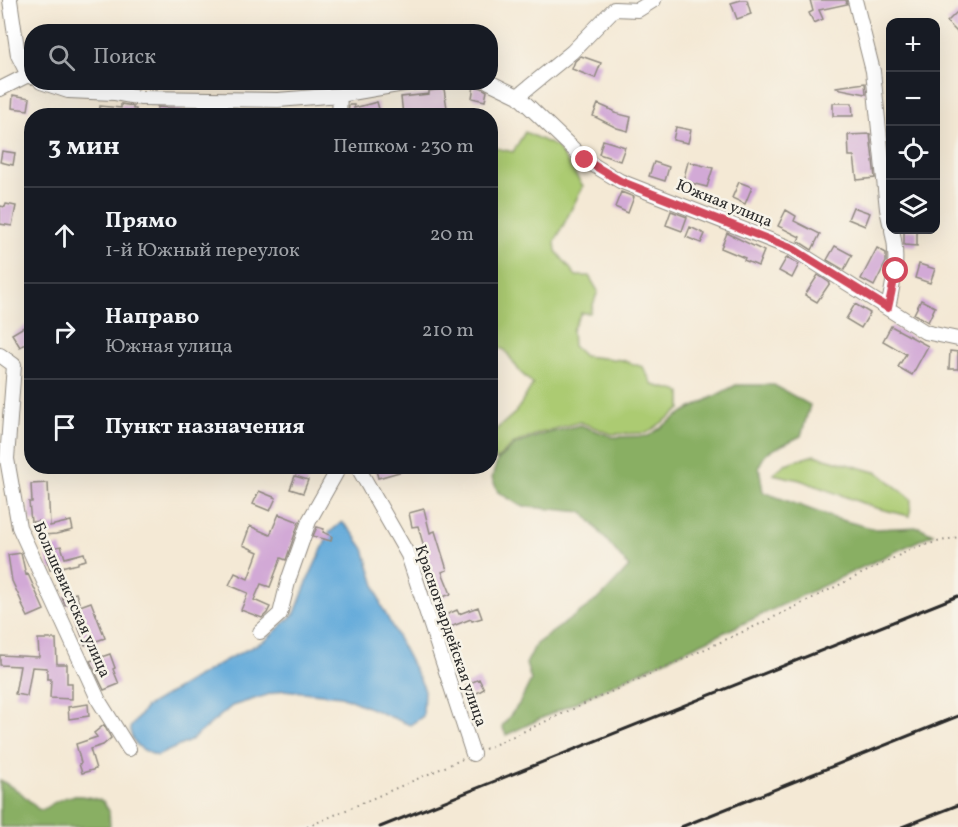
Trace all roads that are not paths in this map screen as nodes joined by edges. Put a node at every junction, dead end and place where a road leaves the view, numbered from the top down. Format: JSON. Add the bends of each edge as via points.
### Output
{"nodes":[{"id":1,"x":10,"y":0,"type":"edge"},
{"id":2,"x":654,"y":0,"type":"edge"},
{"id":3,"x":855,"y":0,"type":"edge"},
{"id":4,"x":24,"y":66,"type":"edge"},
{"id":5,"x":24,"y":79,"type":"edge"},
{"id":6,"x":498,"y":86,"type":"edge"},
{"id":7,"x":0,"y":89,"type":"edge"},
{"id":8,"x":65,"y":90,"type":"edge"},
{"id":9,"x":369,"y":90,"type":"edge"},
{"id":10,"x":340,"y":95,"type":"junction"},
{"id":11,"x":518,"y":96,"type":"junction"},
{"id":12,"x":339,"y":108,"type":"edge"},
{"id":13,"x":886,"y":199,"type":"edge"},
{"id":14,"x":893,"y":234,"type":"edge"},
{"id":15,"x":888,"y":308,"type":"junction"},
{"id":16,"x":958,"y":339,"type":"edge"},
{"id":17,"x":0,"y":354,"type":"edge"},
{"id":18,"x":335,"y":474,"type":"edge"},
{"id":19,"x":362,"y":474,"type":"edge"},
{"id":20,"x":260,"y":632,"type":"dead end"},
{"id":21,"x":129,"y":749,"type":"dead end"},
{"id":22,"x":473,"y":754,"type":"road end"}],
"edges":[{"from":1,"to":4,"type":"street","via":[[18,55]]},
{"from":2,"to":11,"type":"street","via":[[638,10],[614,9],[572,52]]},
{"from":3,"to":13,"type":"street","via":[[873,71]]},
{"from":5,"to":7,"type":"street"},
{"from":6,"to":11,"type":"street","name":"Южная улица"},
{"from":8,"to":10,"type":"street","via":[[140,98],[278,100]]},
{"from":9,"to":10,"type":"street"},
{"from":10,"to":12,"type":"street"},
{"from":11,"to":15,"type":"street","name":"Южная улица","via":[[585,160],[620,181],[793,249]]},
{"from":14,"to":15,"type":"street","via":[[896,271]]},
{"from":15,"to":16,"type":"street","name":"Южная улица","via":[[925,332]]},
{"from":17,"to":21,"type":"street","name":"Большевистская улица","via":[[14,365],[7,459],[19,527],[99,701]]},
{"from":18,"to":20,"type":"street","via":[[309,521],[280,614]]},
{"from":19,"to":22,"type":"street","name":"Красногвардейская улица","via":[[408,555]]}]}
